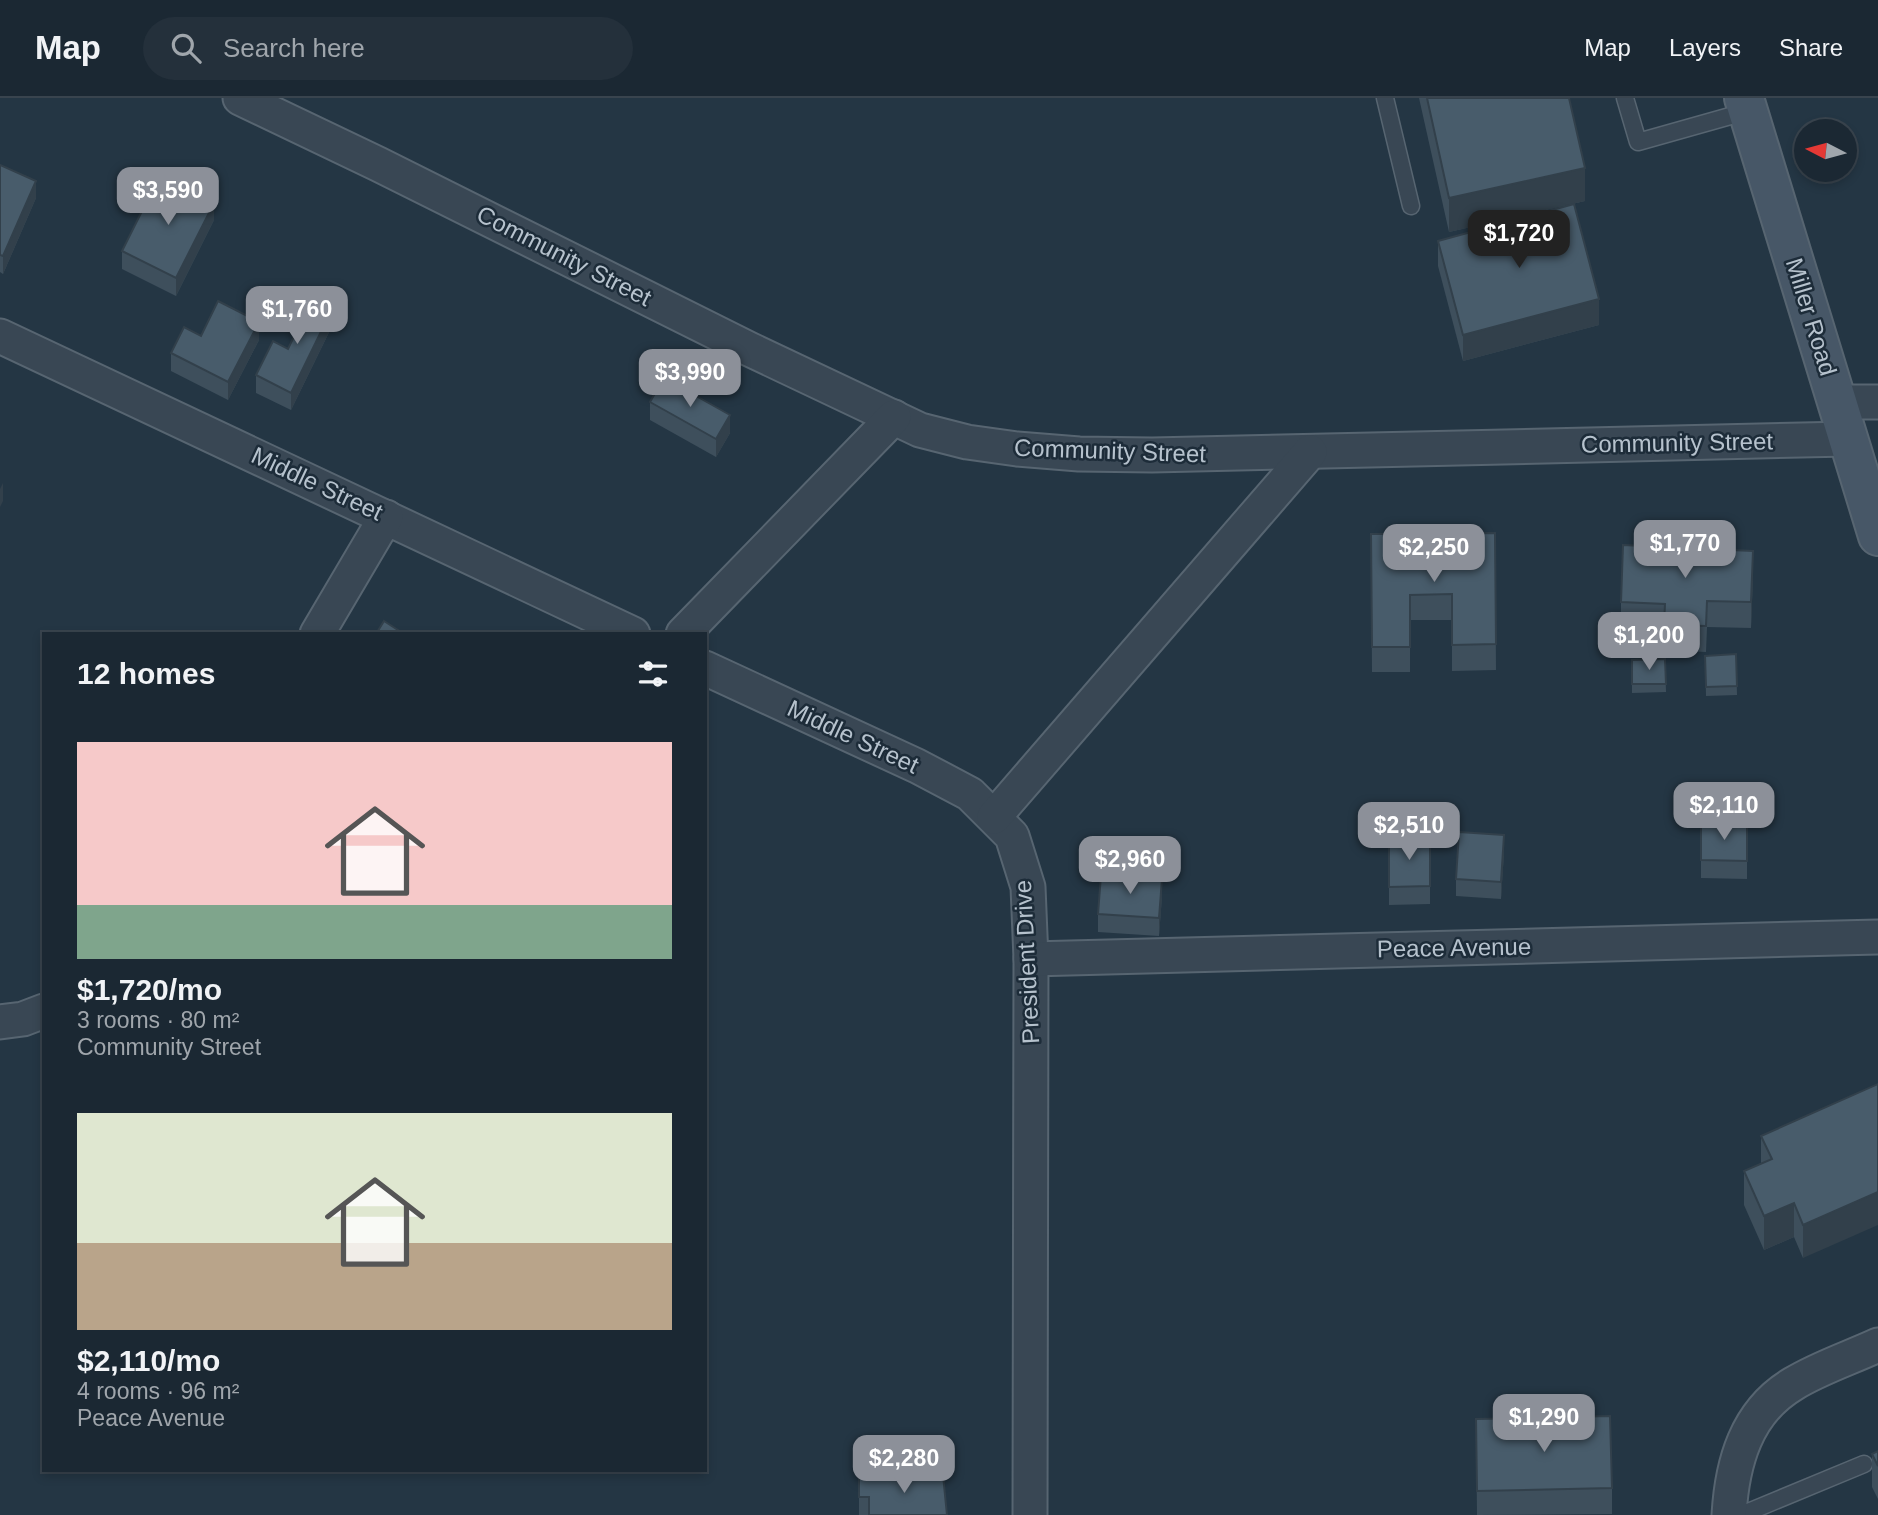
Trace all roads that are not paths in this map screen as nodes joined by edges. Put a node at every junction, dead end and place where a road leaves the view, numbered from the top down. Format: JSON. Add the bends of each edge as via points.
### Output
{"nodes":[{"id":1,"x":240,"y":98,"type":"edge"},
{"id":2,"x":1385,"y":98,"type":"edge"},
{"id":3,"x":1625,"y":98,"type":"edge"},
{"id":4,"x":1746,"y":104,"type":"edge"},
{"id":5,"x":1411,"y":206,"type":"dead end"},
{"id":6,"x":0,"y":336,"type":"edge"},
{"id":7,"x":1837,"y":402,"type":"junction"},
{"id":8,"x":1878,"y":402,"type":"edge"},
{"id":9,"x":894,"y":417,"type":"junction"},
{"id":10,"x":1848,"y":439,"type":"junction"},
{"id":11,"x":1310,"y":452,"type":"junction"},
{"id":12,"x":386,"y":517,"type":"junction"},
{"id":13,"x":1878,"y":536,"type":"edge"},
{"id":14,"x":318,"y":632,"type":"edge"},
{"id":15,"x":629,"y":632,"type":"edge"},
{"id":16,"x":685,"y":632,"type":"edge"},
{"id":17,"x":707,"y":669,"type":"edge"},
{"id":18,"x":994,"y":817,"type":"junction"},
{"id":19,"x":1878,"y":937,"type":"edge"},
{"id":20,"x":1031,"y":959,"type":"junction"},
{"id":21,"x":42,"y":1012,"type":"edge"},
{"id":22,"x":5,"y":1022,"type":"edge"},
{"id":23,"x":1878,"y":1345,"type":"edge"},
{"id":24,"x":1864,"y":1464,"type":"dead end"},
{"id":25,"x":1030,"y":1515,"type":"edge"},
{"id":26,"x":1729,"y":1515,"type":"edge"},
{"id":27,"x":1741,"y":1515,"type":"edge"}],
"edges":[{"from":1,"to":9,"type":"street","name":"Community Street"},
{"from":2,"to":5,"type":"lane"},
{"from":3,"to":4,"type":"lane","via":[[1638,142]]},
{"from":4,"to":7,"type":"main road","name":"Miller Road"},
{"from":6,"to":12,"type":"street","name":"Middle Street"},
{"from":7,"to":8,"type":"street"},
{"from":7,"to":10,"type":"main road","name":"Miller Road"},
{"from":9,"to":11,"type":"street","name":"Community Street","via":[[920,430],[967,442],[1042,452],[1152,456]]},
{"from":9,"to":16,"type":"street"},
{"from":10,"to":11,"type":"street","name":"Community Street"},
{"from":10,"to":13,"type":"main road","name":"Miller Road"},
{"from":11,"to":18,"type":"street"},
{"from":12,"to":14,"type":"street"},
{"from":12,"to":15,"type":"street","name":"Middle Street"},
{"from":17,"to":18,"type":"street","name":"Middle Street","via":[[918,766],[970,794]]},
{"from":18,"to":20,"type":"street","name":"President Drive","via":[[1012,836],[1028,887]]},
{"from":19,"to":20,"type":"street","name":"Peace Avenue"},
{"from":20,"to":25,"type":"street","name":"President Drive"},
{"from":21,"to":22,"type":"street"},
{"from":23,"to":26,"type":"street","via":[[1793,1384],[1766,1405],[1736,1462]]},
{"from":24,"to":27,"type":"lane"}]}
